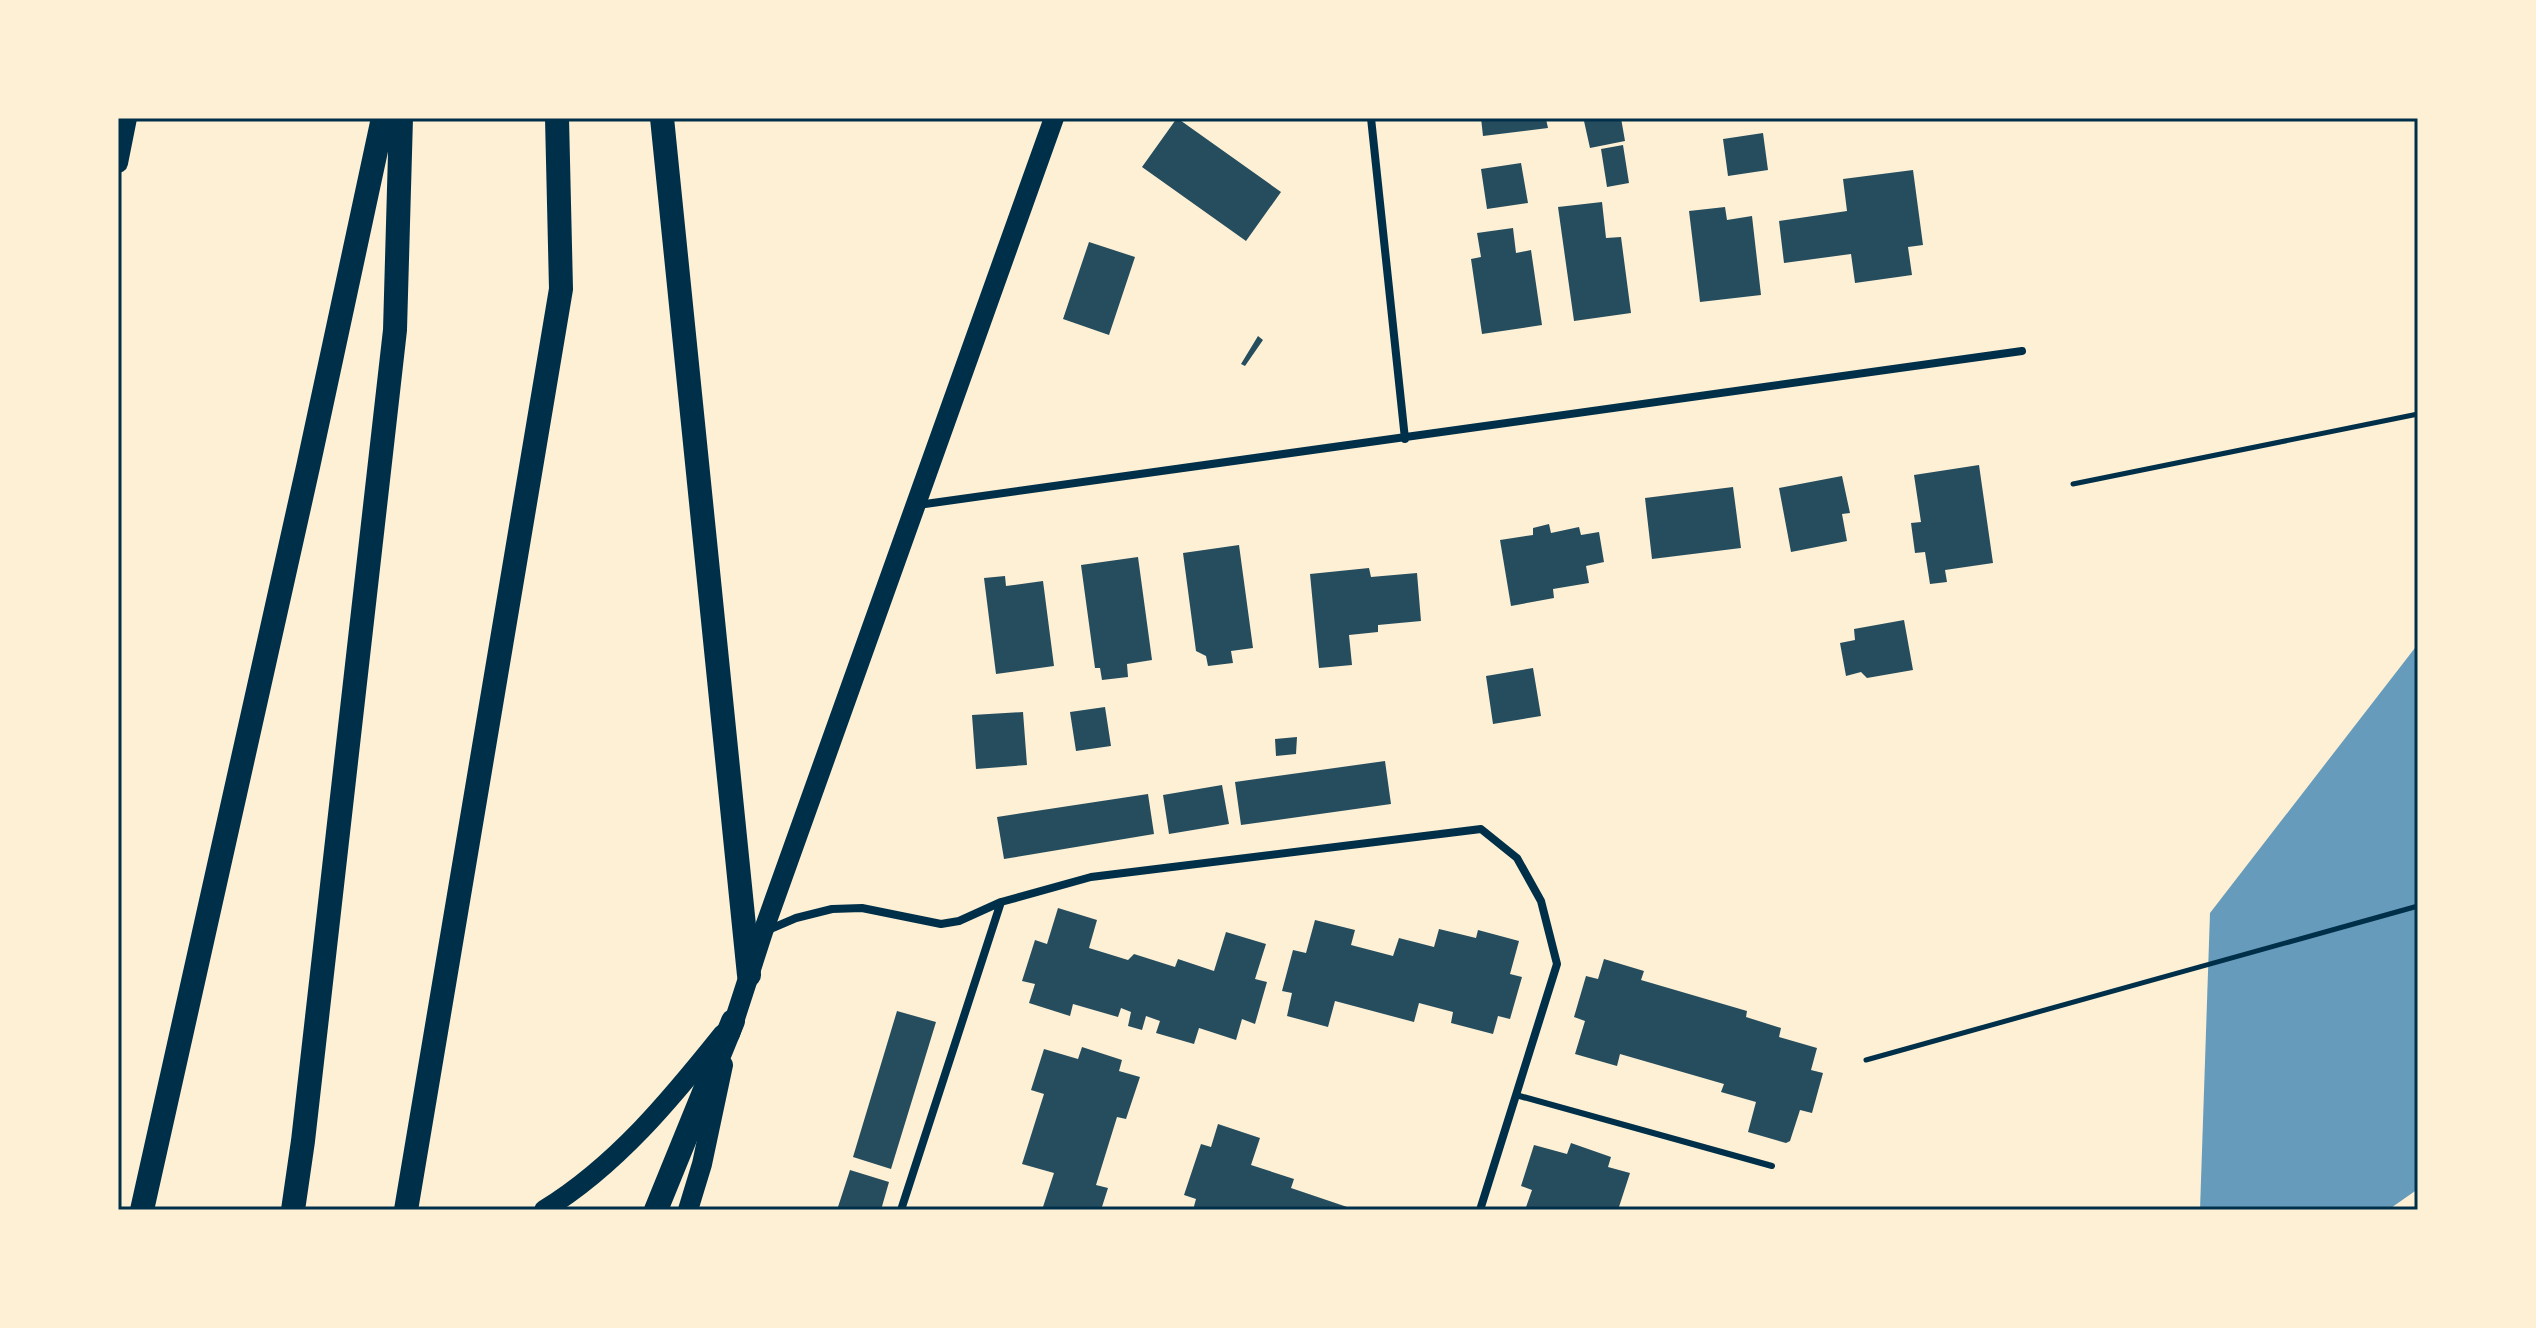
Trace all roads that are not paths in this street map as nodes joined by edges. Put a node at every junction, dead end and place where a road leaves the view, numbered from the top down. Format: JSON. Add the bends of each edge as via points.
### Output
{"nodes":[{"id":1,"x":127,"y":118,"type":"edge"},
{"id":2,"x":383,"y":118,"type":"edge"},
{"id":3,"x":401,"y":118,"type":"edge"},
{"id":4,"x":557,"y":118,"type":"edge"},
{"id":5,"x":662,"y":118,"type":"edge"},
{"id":6,"x":1054,"y":118,"type":"edge"},
{"id":7,"x":1371,"y":118,"type":"edge"},
{"id":8,"x":118,"y":163,"type":"edge"},
{"id":9,"x":2022,"y":351,"type":"dead end"},
{"id":10,"x":1405,"y":439,"type":"junction"},
{"id":11,"x":917,"y":506,"type":"junction"},
{"id":12,"x":1001,"y":902,"type":"junction"},
{"id":13,"x":763,"y":932,"type":"junction"},
{"id":14,"x":749,"y":975,"type":"junction"},
{"id":15,"x":733,"y":1021,"type":"junction"},
{"id":16,"x":1516,"y":1095,"type":"junction"},
{"id":17,"x":1772,"y":1166,"type":"dead end"},
{"id":18,"x":294,"y":1203,"type":"edge"},
{"id":19,"x":142,"y":1210,"type":"edge"},
{"id":20,"x":406,"y":1210,"type":"edge"},
{"id":21,"x":544,"y":1210,"type":"edge"},
{"id":22,"x":656,"y":1210,"type":"edge"},
{"id":23,"x":688,"y":1210,"type":"edge"},
{"id":24,"x":901,"y":1210,"type":"edge"},
{"id":25,"x":1480,"y":1210,"type":"edge"}],
"edges":[{"from":1,"to":8,"type":"main road"},
{"from":2,"to":19,"type":"highway"},
{"from":3,"to":18,"type":"highway","via":[[395,330]]},
{"from":4,"to":20,"type":"highway","via":[[561,289]]},
{"from":5,"to":14,"type":"highway"},
{"from":6,"to":11,"type":"main road"},
{"from":7,"to":10,"type":"street"},
{"from":9,"to":10,"type":"street"},
{"from":10,"to":11,"type":"street"},
{"from":11,"to":13,"type":"main road"},
{"from":12,"to":13,"type":"street","via":[[941,924],[862,908],[832,909]]},
{"from":12,"to":16,"type":"street","via":[[1091,877],[1481,829],[1517,858],[1541,901],[1557,964]]},
{"from":12,"to":24,"type":"street"},
{"from":13,"to":14,"type":"main road"},
{"from":14,"to":15,"type":"main road"},
{"from":15,"to":21,"type":"main road","via":[[633,1138]]},
{"from":15,"to":22,"type":"highway"},
{"from":15,"to":23,"type":"main road"},
{"from":16,"to":17,"type":"lane"},
{"from":16,"to":25,"type":"street"}]}
